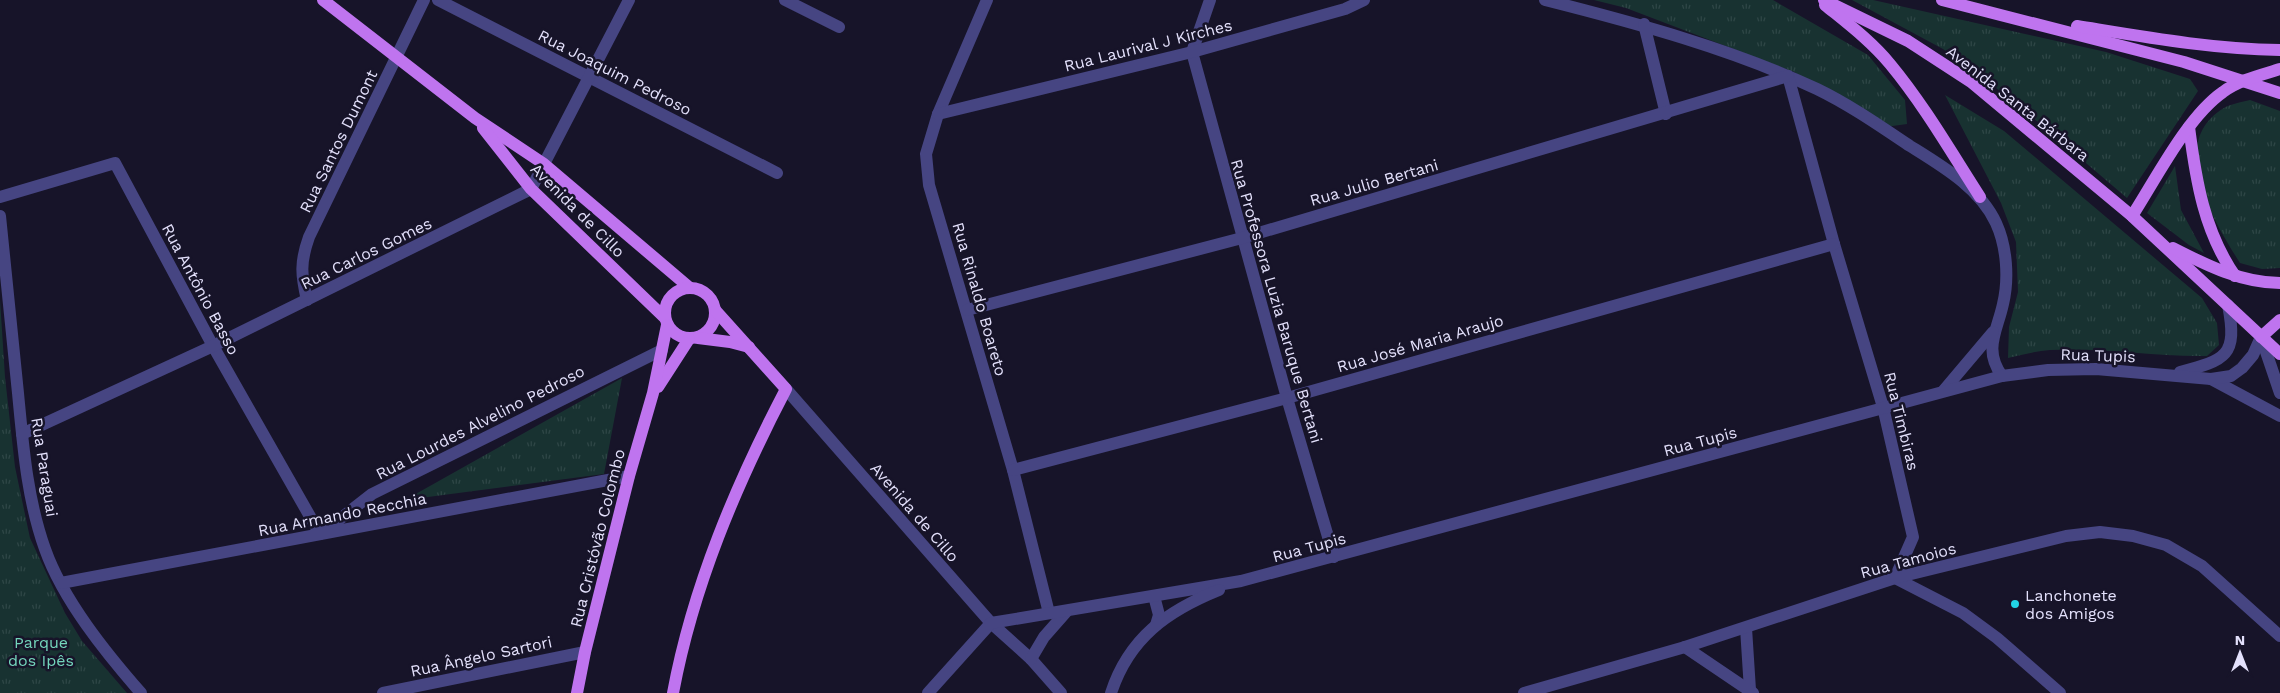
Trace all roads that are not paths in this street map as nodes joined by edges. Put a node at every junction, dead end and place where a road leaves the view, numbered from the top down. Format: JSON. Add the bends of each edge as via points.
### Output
{"nodes":[{"id":1,"x":323,"y":0,"type":"edge"},
{"id":2,"x":424,"y":0,"type":"edge"},
{"id":3,"x":438,"y":0,"type":"edge"},
{"id":4,"x":629,"y":0,"type":"edge"},
{"id":5,"x":785,"y":0,"type":"edge"},
{"id":6,"x":987,"y":0,"type":"edge"},
{"id":7,"x":1210,"y":0,"type":"edge"},
{"id":8,"x":1364,"y":0,"type":"edge"},
{"id":9,"x":1545,"y":0,"type":"edge"},
{"id":10,"x":1819,"y":0,"type":"edge"},
{"id":11,"x":1824,"y":0,"type":"edge"},
{"id":12,"x":1942,"y":0,"type":"edge"},
{"id":13,"x":1999,"y":13,"type":"junction"},
{"id":14,"x":1644,"y":24,"type":"junction"},
{"id":15,"x":839,"y":27,"type":"dead end"},
{"id":16,"x":2280,"y":50,"type":"edge"},
{"id":17,"x":1192,"y":52,"type":"junction"},
{"id":18,"x":397,"y":56,"type":"junction"},
{"id":19,"x":2280,"y":69,"type":"edge"},
{"id":20,"x":1788,"y":76,"type":"junction"},
{"id":21,"x":589,"y":77,"type":"junction"},
{"id":22,"x":2246,"y":81,"type":"junction"},
{"id":23,"x":2280,"y":93,"type":"edge"},
{"id":24,"x":938,"y":114,"type":"junction"},
{"id":25,"x":1666,"y":114,"type":"junction"},
{"id":26,"x":475,"y":118,"type":"junction"},
{"id":27,"x":2189,"y":127,"type":"junction"},
{"id":28,"x":544,"y":164,"type":"junction"},
{"id":29,"x":776,"y":173,"type":"dead end"},
{"id":30,"x":531,"y":189,"type":"junction"},
{"id":31,"x":0,"y":196,"type":"edge"},
{"id":32,"x":1980,"y":196,"type":"junction"},
{"id":33,"x":0,"y":216,"type":"edge"},
{"id":34,"x":2132,"y":216,"type":"junction"},
{"id":35,"x":1242,"y":238,"type":"junction"},
{"id":36,"x":2160,"y":242,"type":"junction"},
{"id":37,"x":1834,"y":244,"type":"junction"},
{"id":38,"x":2235,"y":276,"type":"junction"},
{"id":39,"x":2280,"y":283,"type":"edge"},
{"id":40,"x":690,"y":288,"type":"junction"},
{"id":41,"x":307,"y":300,"type":"junction"},
{"id":42,"x":2228,"y":305,"type":"junction"},
{"id":43,"x":967,"y":310,"type":"junction"},
{"id":44,"x":716,"y":311,"type":"junction"},
{"id":45,"x":2280,"y":320,"type":"edge"},
{"id":46,"x":666,"y":322,"type":"junction"},
{"id":47,"x":1993,"y":332,"type":"junction"},
{"id":48,"x":2262,"y":337,"type":"junction"},
{"id":49,"x":693,"y":339,"type":"junction"},
{"id":50,"x":213,"y":346,"type":"junction"},
{"id":51,"x":749,"y":348,"type":"junction"},
{"id":52,"x":662,"y":350,"type":"junction"},
{"id":53,"x":2280,"y":354,"type":"edge"},
{"id":54,"x":2172,"y":374,"type":"junction"},
{"id":55,"x":2002,"y":376,"type":"junction"},
{"id":56,"x":2211,"y":379,"type":"junction"},
{"id":57,"x":786,"y":389,"type":"junction"},
{"id":58,"x":1944,"y":390,"type":"junction"},
{"id":59,"x":653,"y":393,"type":"junction"},
{"id":60,"x":2280,"y":393,"type":"edge"},
{"id":61,"x":1287,"y":398,"type":"junction"},
{"id":62,"x":1883,"y":407,"type":"junction"},
{"id":63,"x":2280,"y":416,"type":"edge"},
{"id":64,"x":22,"y":434,"type":"junction"},
{"id":65,"x":1013,"y":470,"type":"junction"},
{"id":66,"x":629,"y":476,"type":"junction"},
{"id":67,"x":320,"y":534,"type":"junction"},
{"id":68,"x":1334,"y":557,"type":"junction"},
{"id":69,"x":1895,"y":578,"type":"junction"},
{"id":70,"x":1241,"y":581,"type":"junction"},
{"id":71,"x":61,"y":583,"type":"junction"},
{"id":72,"x":1154,"y":596,"type":"junction"},
{"id":73,"x":1066,"y":612,"type":"junction"},
{"id":74,"x":1049,"y":613,"type":"junction"},
{"id":75,"x":991,"y":622,"type":"junction"},
{"id":76,"x":1156,"y":625,"type":"junction"},
{"id":77,"x":1746,"y":628,"type":"junction"},
{"id":78,"x":2280,"y":636,"type":"edge"},
{"id":79,"x":1685,"y":648,"type":"junction"},
{"id":80,"x":585,"y":652,"type":"junction"},
{"id":81,"x":1031,"y":659,"type":"junction"},
{"id":82,"x":1752,"y":692,"type":"edge"},
{"id":83,"x":141,"y":693,"type":"edge"},
{"id":84,"x":383,"y":693,"type":"edge"},
{"id":85,"x":577,"y":693,"type":"edge"},
{"id":86,"x":673,"y":693,"type":"edge"},
{"id":87,"x":928,"y":693,"type":"edge"},
{"id":88,"x":1061,"y":693,"type":"edge"},
{"id":89,"x":1111,"y":693,"type":"edge"},
{"id":90,"x":1524,"y":693,"type":"edge"},
{"id":91,"x":2060,"y":693,"type":"edge"}],
"edges":[{"from":1,"to":18,"type":"main road","name":"Avenida de Cillo"},
{"from":2,"to":18,"type":"street","name":"Rua Santos Dumont"},
{"from":3,"to":21,"type":"street","name":"Rua Joaquim Pedroso"},
{"from":4,"to":21,"type":"street"},
{"from":5,"to":15,"type":"street"},
{"from":6,"to":24,"type":"street","name":"Rua Rinaldo Boareto"},
{"from":7,"to":17,"type":"street"},
{"from":8,"to":17,"type":"street","name":"Rua Laurival J Kirches","via":[[1345,9]]},
{"from":9,"to":14,"type":"street"},
{"from":10,"to":32,"type":"main road","via":[[1890,64]]},
{"from":11,"to":34,"type":"main road","name":"Avenida Santa Bárbara","via":[[1908,41],[1971,82]]},
{"from":12,"to":13,"type":"main road"},
{"from":13,"to":16,"type":"main road","via":[[2179,43]]},
{"from":13,"to":22,"type":"main road"},
{"from":14,"to":20,"type":"street"},
{"from":14,"to":25,"type":"street"},
{"from":17,"to":24,"type":"street","name":"Rua Laurival J Kirches"},
{"from":17,"to":35,"type":"street","name":"Rua Professora Luzia Baruque Bertani"},
{"from":18,"to":26,"type":"main road","name":"Avenida de Cillo"},
{"from":18,"to":41,"type":"street","name":"Rua Santos Dumont","via":[[309,237],[302,256]]},
{"from":19,"to":22,"type":"main road"},
{"from":20,"to":25,"type":"street","name":"Rua Julio Bertani"},
{"from":20,"to":32,"type":"street","via":[[1856,111],[1936,162]]},
{"from":20,"to":37,"type":"street","name":"Rua Timbiras"},
{"from":21,"to":28,"type":"street"},
{"from":21,"to":29,"type":"street","name":"Rua Joaquim Pedroso"},
{"from":22,"to":23,"type":"main road"},
{"from":22,"to":27,"type":"main road","via":[[2224,91]]},
{"from":24,"to":43,"type":"street","name":"Rua Rinaldo Boareto","via":[[926,154],[929,185]]},
{"from":25,"to":35,"type":"street","name":"Rua Julio Bertani"},
{"from":26,"to":28,"type":"main road","name":"Avenida de Cillo"},
{"from":26,"to":30,"type":"main road","name":"Avenida de Cillo"},
{"from":27,"to":34,"type":"main road"},
{"from":27,"to":38,"type":"main road","via":[[2197,183],[2208,223],[2220,253]]},
{"from":28,"to":30,"type":"street"},
{"from":28,"to":40,"type":"main road","name":"Avenida de Cillo"},
{"from":30,"to":41,"type":"street","name":"Rua Carlos Gomes"},
{"from":30,"to":46,"type":"main road","name":"Avenida de Cillo"},
{"from":31,"to":50,"type":"street","name":"Rua Antônio Basso","via":[[115,163]]},
{"from":32,"to":47,"type":"street","via":[[1996,223],[2004,250],[2003,304]]},
{"from":33,"to":64,"type":"street","name":"Rua Paraguai"},
{"from":34,"to":36,"type":"main road","name":"Avenida Santa Bárbara"},
{"from":35,"to":43,"type":"street","name":"Rua Julio Bertani"},
{"from":35,"to":61,"type":"street","name":"Rua Professora Luzia Baruque Bertani"},
{"from":36,"to":38,"type":"main road"},
{"from":36,"to":42,"type":"main road","name":"Avenida Santa Bárbara"},
{"from":37,"to":61,"type":"street","name":"Rua José Maria Araujo"},
{"from":37,"to":62,"type":"street","name":"Rua Timbiras"},
{"from":38,"to":39,"type":"main road","via":[[2263,283]]},
{"from":40,"to":44,"type":"main road","via":[[710,297]]},
{"from":40,"to":46,"type":"main road","via":[[674,294],[668,301]]},
{"from":41,"to":50,"type":"street","name":"Rua Carlos Gomes"},
{"from":42,"to":48,"type":"main road","name":"Avenida Santa Bárbara"},
{"from":42,"to":54,"type":"street","name":"Rua Tupis","via":[[2232,332],[2230,346],[2223,357],[2214,363]]},
{"from":43,"to":65,"type":"street","name":"Rua Rinaldo Boareto"},
{"from":44,"to":49,"type":"main road","via":[[712,328]]},
{"from":44,"to":51,"type":"main road","name":"Avenida de Cillo"},
{"from":45,"to":48,"type":"main road"},
{"from":46,"to":49,"type":"main road","via":[[673,332]]},
{"from":46,"to":52,"type":"main road","name":"Rua Cristóvão Colombo"},
{"from":47,"to":55,"type":"street","via":[[1995,366]]},
{"from":47,"to":58,"type":"street"},
{"from":48,"to":53,"type":"main road","name":"Avenida Santa Bárbara"},
{"from":48,"to":56,"type":"street","name":"Rua Tupis","via":[[2242,368],[2231,376]]},
{"from":48,"to":60,"type":"street"},
{"from":49,"to":51,"type":"main road","via":[[730,342]]},
{"from":49,"to":59,"type":"main road","name":"Rua Cristóvão Colombo"},
{"from":50,"to":64,"type":"street","name":"Rua Carlos Gomes"},
{"from":50,"to":67,"type":"street","name":"Rua Antônio Basso"},
{"from":51,"to":57,"type":"main road","name":"Avenida de Cillo"},
{"from":52,"to":59,"type":"main road","name":"Rua Cristóvão Colombo"},
{"from":52,"to":67,"type":"street","name":"Rua Lourdes Alvelino Pedroso","via":[[372,494]]},
{"from":54,"to":55,"type":"street","name":"Rua Tupis","via":[[2096,369],[2048,370]]},
{"from":54,"to":56,"type":"street","name":"Rua Tupis"},
{"from":55,"to":58,"type":"street","name":"Rua Tupis"},
{"from":56,"to":63,"type":"street","name":"Rua Tupis"},
{"from":57,"to":75,"type":"street","name":"Avenida de Cillo"},
{"from":57,"to":86,"type":"main road","via":[[752,456],[714,549],[690,618]]},
{"from":58,"to":62,"type":"street","name":"Rua Tupis"},
{"from":59,"to":66,"type":"main road","name":"Rua Cristóvão Colombo"},
{"from":61,"to":65,"type":"street","name":"Rua José Maria Araujo"},
{"from":61,"to":68,"type":"street","name":"Rua Professora Luzia Baruque Bertani"},
{"from":62,"to":68,"type":"street","name":"Rua Tupis"},
{"from":62,"to":69,"type":"street","name":"Rua Timbiras","via":[[1913,537]]},
{"from":64,"to":71,"type":"street","name":"Rua Paraguai","via":[[32,507],[45,550]]},
{"from":65,"to":74,"type":"street","name":"Rua Rinaldo Boareto"},
{"from":66,"to":67,"type":"street","name":"Rua Armando Recchia"},
{"from":66,"to":80,"type":"main road","name":"Rua Cristóvão Colombo"},
{"from":67,"to":71,"type":"street","name":"Rua Armando Recchia"},
{"from":68,"to":70,"type":"street","name":"Rua Tupis"},
{"from":69,"to":77,"type":"street","name":"Rua Tamoios"},
{"from":69,"to":78,"type":"street","name":"Rua Tamoios","via":[[2066,536],[2100,532],[2133,536],[2166,546],[2202,566]]},
{"from":69,"to":91,"type":"street","via":[[1963,613]]},
{"from":70,"to":72,"type":"street","name":"Rua Tupis"},
{"from":70,"to":76,"type":"street","name":"Rua Tupis","via":[[1191,601]]},
{"from":71,"to":83,"type":"street","name":"Rua Paraguai","via":[[95,636]]},
{"from":72,"to":73,"type":"street","name":"Rua Tupis"},
{"from":72,"to":76,"type":"street","via":[[1159,615]]},
{"from":73,"to":74,"type":"street","name":"Rua Tupis"},
{"from":73,"to":81,"type":"street","via":[[1054,623]]},
{"from":74,"to":75,"type":"street","name":"Rua Tupis"},
{"from":75,"to":81,"type":"street","name":"Avenida de Cillo"},
{"from":75,"to":87,"type":"street"},
{"from":76,"to":89,"type":"street","name":"Rua Tupis","via":[[1132,648],[1118,672]]},
{"from":77,"to":79,"type":"street","name":"Rua Tamoios"},
{"from":77,"to":82,"type":"street"},
{"from":79,"to":82,"type":"street"},
{"from":79,"to":90,"type":"street","name":"Rua Tamoios"},
{"from":80,"to":84,"type":"street","name":"Rua Ângelo Sartori"},
{"from":80,"to":85,"type":"main road","name":"Rua Cristóvão Colombo"},
{"from":81,"to":88,"type":"street","name":"Avenida de Cillo"}]}
